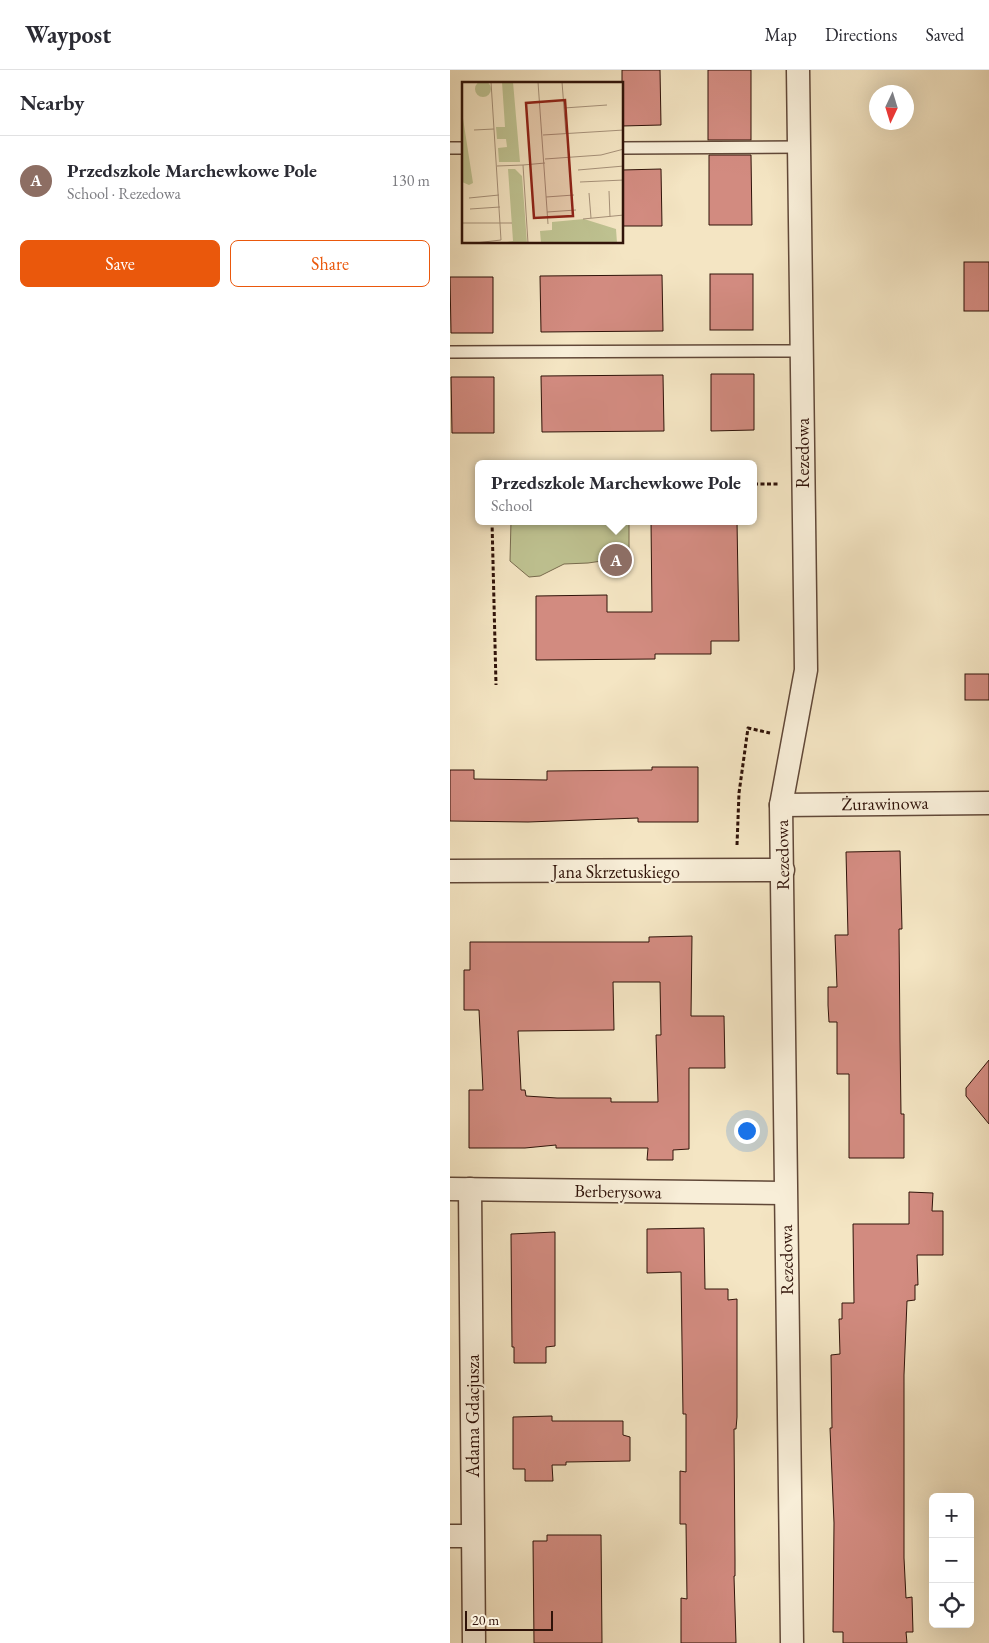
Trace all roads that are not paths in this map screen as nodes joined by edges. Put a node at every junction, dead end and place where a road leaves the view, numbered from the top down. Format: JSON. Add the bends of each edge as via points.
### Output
{"nodes":[{"id":1,"x":798,"y":70,"type":"edge"},
{"id":2,"x":800,"y":147,"type":"junction"},
{"id":3,"x":624,"y":148,"type":"edge"},
{"id":4,"x":802,"y":351,"type":"junction"},
{"id":5,"x":450,"y":352,"type":"edge"},
{"id":6,"x":989,"y":802,"type":"edge"},
{"id":7,"x":781,"y":804,"type":"junction"},
{"id":8,"x":783,"y":870,"type":"junction"},
{"id":9,"x":450,"y":871,"type":"edge"},
{"id":10,"x":460,"y":1189,"type":"edge"},
{"id":11,"x":785,"y":1193,"type":"junction"},
{"id":12,"x":450,"y":1536,"type":"edge"},
{"id":13,"x":472,"y":1536,"type":"junction"},
{"id":14,"x":474,"y":1643,"type":"edge"},
{"id":15,"x":792,"y":1643,"type":"edge"}],
"edges":[{"from":1,"to":2,"type":"street","name":"Rezedowa"},
{"from":2,"to":3,"type":"lane"},
{"from":2,"to":4,"type":"street","name":"Rezedowa"},
{"from":4,"to":5,"type":"lane"},
{"from":4,"to":7,"type":"street","name":"Rezedowa","via":[[806,670]]},
{"from":6,"to":7,"type":"street","name":"Żurawinowa"},
{"from":7,"to":8,"type":"street","name":"Rezedowa"},
{"from":8,"to":9,"type":"street","name":"Jana Skrzetuskiego"},
{"from":8,"to":11,"type":"street","name":"Rezedowa"},
{"from":10,"to":11,"type":"street","name":"Berberysowa"},
{"from":10,"to":13,"type":"street","name":"Adama Gdacjusza"},
{"from":11,"to":15,"type":"street","name":"Rezedowa"},
{"from":12,"to":13,"type":"street"},
{"from":13,"to":14,"type":"street","name":"Adama Gdacjusza"}]}
